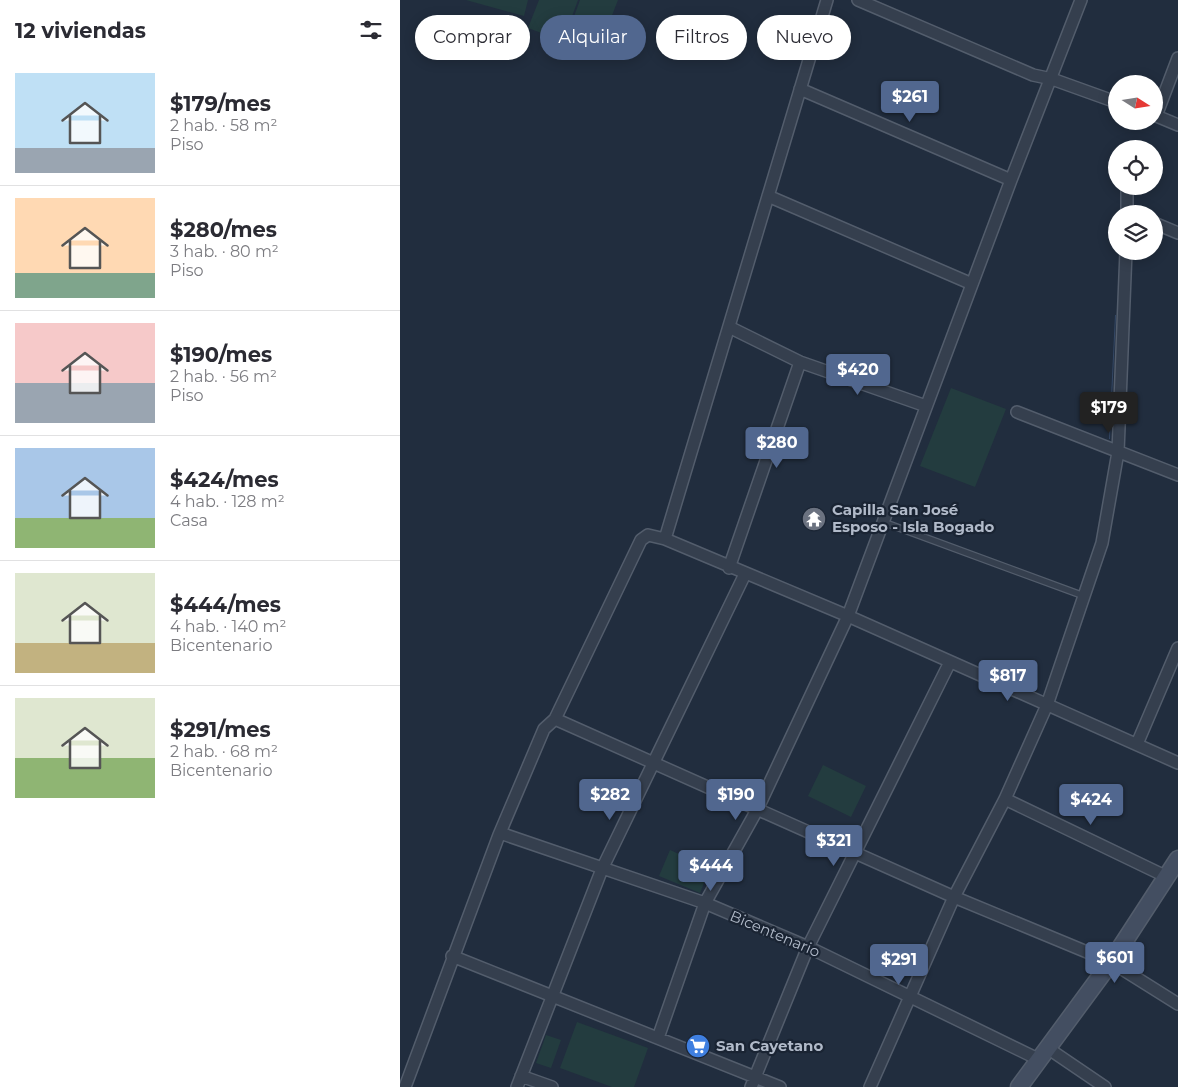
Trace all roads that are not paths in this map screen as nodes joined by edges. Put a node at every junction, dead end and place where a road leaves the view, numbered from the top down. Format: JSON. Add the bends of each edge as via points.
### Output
{"nodes":[{"id":1,"x":827,"y":0,"type":"edge"},
{"id":2,"x":858,"y":0,"type":"edge"},
{"id":3,"x":1081,"y":0,"type":"edge"},
{"id":4,"x":1178,"y":58,"type":"edge"},
{"id":5,"x":1052,"y":79,"type":"junction"},
{"id":6,"x":800,"y":89,"type":"junction"},
{"id":7,"x":1163,"y":96,"type":"edge"},
{"id":8,"x":1108,"y":99,"type":"edge"},
{"id":9,"x":1163,"y":119,"type":"edge"},
{"id":10,"x":1178,"y":125,"type":"edge"},
{"id":11,"x":1011,"y":180,"type":"junction"},
{"id":12,"x":768,"y":196,"type":"junction"},
{"id":13,"x":1163,"y":227,"type":"edge"},
{"id":14,"x":1178,"y":233,"type":"edge"},
{"id":15,"x":1126,"y":260,"type":"edge"},
{"id":16,"x":972,"y":284,"type":"junction"},
{"id":17,"x":729,"y":327,"type":"junction"},
{"id":18,"x":800,"y":362,"type":"junction"},
{"id":19,"x":926,"y":406,"type":"junction"},
{"id":20,"x":1017,"y":412,"type":"dead end"},
{"id":21,"x":1118,"y":452,"type":"junction"},
{"id":22,"x":1178,"y":475,"type":"edge"},
{"id":23,"x":883,"y":522,"type":"junction"},
{"id":24,"x":665,"y":539,"type":"junction"},
{"id":25,"x":729,"y":568,"type":"junction"},
{"id":26,"x":745,"y":574,"type":"junction"},
{"id":27,"x":1084,"y":596,"type":"junction"},
{"id":28,"x":848,"y":616,"type":"junction"},
{"id":29,"x":1178,"y":648,"type":"edge"},
{"id":30,"x":950,"y":662,"type":"junction"},
{"id":31,"x":1047,"y":705,"type":"junction"},
{"id":32,"x":555,"y":720,"type":"junction"},
{"id":33,"x":1137,"y":744,"type":"junction"},
{"id":34,"x":1178,"y":763,"type":"edge"},
{"id":35,"x":652,"y":764,"type":"junction"},
{"id":36,"x":1004,"y":800,"type":"junction"},
{"id":37,"x":757,"y":810,"type":"junction"},
{"id":38,"x":500,"y":833,"type":"junction"},
{"id":39,"x":856,"y":854,"type":"junction"},
{"id":40,"x":1178,"y":859,"type":"edge"},
{"id":41,"x":602,"y":869,"type":"junction"},
{"id":42,"x":1166,"y":876,"type":"junction"},
{"id":43,"x":954,"y":897,"type":"junction"},
{"id":44,"x":705,"y":903,"type":"junction"},
{"id":45,"x":808,"y":947,"type":"junction"},
{"id":46,"x":452,"y":956,"type":"junction"},
{"id":47,"x":1112,"y":962,"type":"junction"},
{"id":48,"x":552,"y":996,"type":"junction"},
{"id":49,"x":909,"y":996,"type":"junction"},
{"id":50,"x":1178,"y":1004,"type":"edge"},
{"id":51,"x":658,"y":1038,"type":"junction"},
{"id":52,"x":1045,"y":1054,"type":"junction"},
{"id":53,"x":521,"y":1076,"type":"junction"},
{"id":54,"x":752,"y":1082,"type":"edge"},
{"id":55,"x":405,"y":1087,"type":"edge"},
{"id":56,"x":517,"y":1087,"type":"edge"},
{"id":57,"x":552,"y":1087,"type":"edge"},
{"id":58,"x":780,"y":1087,"type":"edge"},
{"id":59,"x":870,"y":1087,"type":"edge"},
{"id":60,"x":1020,"y":1087,"type":"edge"},
{"id":61,"x":1106,"y":1087,"type":"edge"}],
"edges":[{"from":1,"to":6,"type":"street"},
{"from":2,"to":5,"type":"street","via":[[1033,75]]},
{"from":3,"to":5,"type":"street"},
{"from":4,"to":7,"type":"street"},
{"from":5,"to":8,"type":"street"},
{"from":5,"to":11,"type":"street"},
{"from":6,"to":11,"type":"street"},
{"from":6,"to":12,"type":"street"},
{"from":9,"to":10,"type":"street"},
{"from":11,"to":16,"type":"street"},
{"from":12,"to":16,"type":"street"},
{"from":12,"to":17,"type":"street"},
{"from":13,"to":14,"type":"street"},
{"from":15,"to":21,"type":"street"},
{"from":16,"to":19,"type":"street"},
{"from":17,"to":18,"type":"street"},
{"from":17,"to":24,"type":"street"},
{"from":18,"to":19,"type":"street"},
{"from":18,"to":25,"type":"street"},
{"from":19,"to":23,"type":"street"},
{"from":20,"to":21,"type":"street"},
{"from":21,"to":22,"type":"street"},
{"from":21,"to":27,"type":"street","via":[[1102,542]]},
{"from":23,"to":27,"type":"lane"},
{"from":23,"to":28,"type":"street"},
{"from":24,"to":25,"type":"street"},
{"from":24,"to":32,"type":"street","via":[[651,535],[641,540]]},
{"from":25,"to":26,"type":"street"},
{"from":26,"to":28,"type":"street"},
{"from":26,"to":35,"type":"street"},
{"from":27,"to":31,"type":"street"},
{"from":28,"to":30,"type":"street"},
{"from":28,"to":37,"type":"street"},
{"from":29,"to":33,"type":"street"},
{"from":30,"to":31,"type":"street"},
{"from":30,"to":39,"type":"street"},
{"from":31,"to":33,"type":"street"},
{"from":31,"to":36,"type":"street"},
{"from":32,"to":35,"type":"street"},
{"from":32,"to":38,"type":"street","via":[[544,729]]},
{"from":33,"to":34,"type":"street"},
{"from":35,"to":37,"type":"street"},
{"from":35,"to":41,"type":"street"},
{"from":36,"to":42,"type":"street"},
{"from":36,"to":43,"type":"street"},
{"from":37,"to":39,"type":"street"},
{"from":37,"to":44,"type":"street"},
{"from":38,"to":41,"type":"street","name":"Bicentenario"},
{"from":38,"to":46,"type":"street"},
{"from":39,"to":43,"type":"street"},
{"from":39,"to":45,"type":"street"},
{"from":40,"to":42,"type":"street"},
{"from":41,"to":44,"type":"street","name":"Bicentenario"},
{"from":41,"to":48,"type":"street"},
{"from":42,"to":47,"type":"street"},
{"from":43,"to":47,"type":"street"},
{"from":43,"to":49,"type":"street"},
{"from":44,"to":45,"type":"street","name":"Bicentenario"},
{"from":44,"to":51,"type":"street"},
{"from":45,"to":49,"type":"street","name":"Bicentenario"},
{"from":45,"to":54,"type":"street"},
{"from":46,"to":48,"type":"street"},
{"from":46,"to":55,"type":"street"},
{"from":47,"to":50,"type":"street"},
{"from":47,"to":52,"type":"street"},
{"from":48,"to":51,"type":"street"},
{"from":48,"to":53,"type":"street"},
{"from":49,"to":52,"type":"street","name":"Bicentenario"},
{"from":49,"to":59,"type":"street"},
{"from":51,"to":54,"type":"street"},
{"from":52,"to":60,"type":"street"},
{"from":52,"to":61,"type":"street","name":"Bicentenario"},
{"from":53,"to":56,"type":"street"},
{"from":53,"to":57,"type":"street"},
{"from":54,"to":58,"type":"street"}]}
